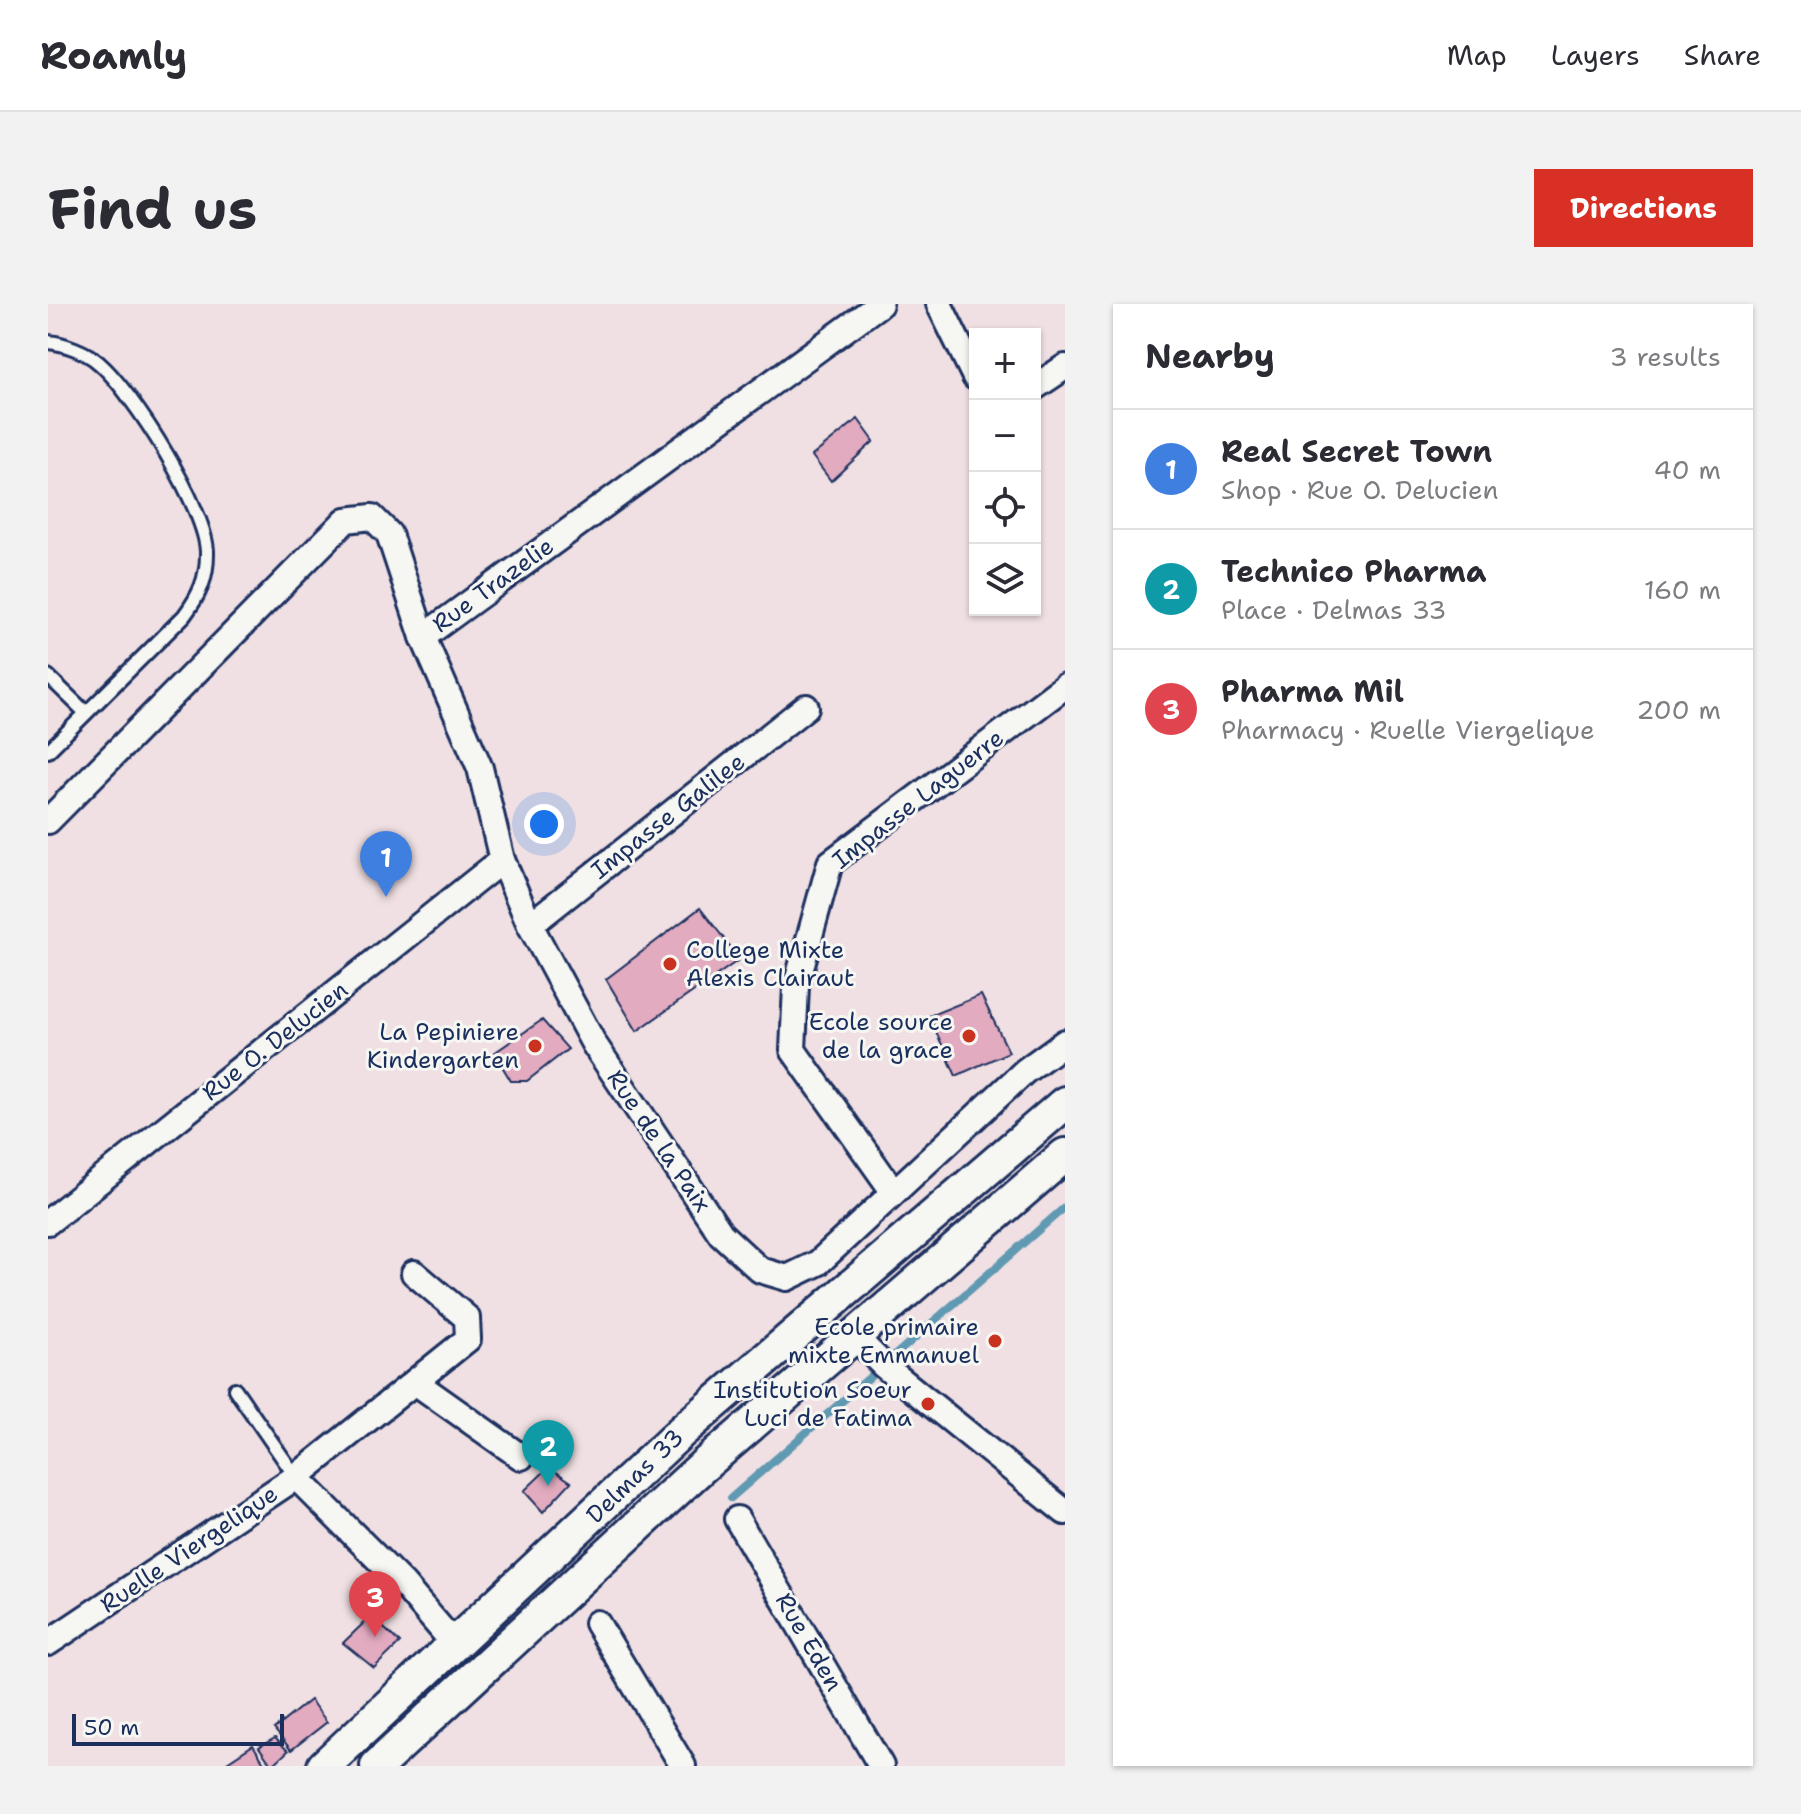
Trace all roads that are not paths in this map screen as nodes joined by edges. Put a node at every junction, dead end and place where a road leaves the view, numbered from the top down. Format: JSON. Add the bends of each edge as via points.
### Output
{"nodes":[{"id":1,"x":880,"y":304,"type":"edge"},
{"id":2,"x":939,"y":304,"type":"edge"},
{"id":3,"x":48,"y":342,"type":"edge"},
{"id":4,"x":969,"y":365,"type":"edge"},
{"id":5,"x":1065,"y":367,"type":"edge"},
{"id":6,"x":1041,"y":383,"type":"edge"},
{"id":7,"x":423,"y":637,"type":"junction"},
{"id":8,"x":48,"y":676,"type":"edge"},
{"id":9,"x":1065,"y":686,"type":"edge"},
{"id":10,"x":806,"y":707,"type":"dead end"},
{"id":11,"x":85,"y":712,"type":"junction"},
{"id":12,"x":48,"y":751,"type":"edge"},
{"id":13,"x":48,"y":821,"type":"edge"},
{"id":14,"x":502,"y":860,"type":"junction"},
{"id":15,"x":530,"y":925,"type":"junction"},
{"id":16,"x":1065,"y":1042,"type":"edge"},
{"id":17,"x":1065,"y":1103,"type":"edge"},
{"id":18,"x":1065,"y":1155,"type":"edge"},
{"id":19,"x":893,"y":1191,"type":"junction"},
{"id":20,"x":48,"y":1222,"type":"edge"},
{"id":21,"x":414,"y":1273,"type":"dead end"},
{"id":22,"x":855,"y":1337,"type":"junction"},
{"id":23,"x":415,"y":1382,"type":"junction"},
{"id":24,"x":235,"y":1389,"type":"dead end"},
{"id":25,"x":521,"y":1457,"type":"dead end"},
{"id":26,"x":296,"y":1477,"type":"junction"},
{"id":27,"x":1065,"y":1512,"type":"edge"},
{"id":28,"x":737,"y":1519,"type":"dead end"},
{"id":29,"x":597,"y":1623,"type":"dead end"},
{"id":30,"x":48,"y":1643,"type":"edge"},
{"id":31,"x":456,"y":1646,"type":"junction"},
{"id":32,"x":324,"y":1766,"type":"edge"},
{"id":33,"x":377,"y":1766,"type":"edge"},
{"id":34,"x":683,"y":1766,"type":"edge"},
{"id":35,"x":881,"y":1766,"type":"edge"}],
"edges":[{"from":1,"to":7,"type":"street","name":"Rue Trazelie"},
{"from":2,"to":4,"type":"street"},
{"from":3,"to":11,"type":"lane","via":[[97,361],[133,400],[201,518],[208,552],[203,590],[184,616]]},
{"from":5,"to":6,"type":"street"},
{"from":7,"to":13,"type":"street","name":"Rue Trazelie","via":[[389,534],[372,517],[346,520]]},
{"from":7,"to":14,"type":"street","name":"Rue de la Paix","via":[[480,768]]},
{"from":8,"to":11,"type":"lane"},
{"from":9,"to":19,"type":"street","name":"Impasse Laguerre","via":[[830,863],[796,986],[793,1050]]},
{"from":10,"to":15,"type":"street","name":"Impasse Galilee"},
{"from":11,"to":12,"type":"lane"},
{"from":14,"to":15,"type":"street","name":"Rue de la Paix"},
{"from":14,"to":20,"type":"street","name":"Rue O. Delucien"},
{"from":15,"to":19,"type":"street","name":"Rue de la Paix","via":[[603,1056],[721,1234],[760,1270],[787,1278],[818,1263]]},
{"from":16,"to":19,"type":"street","name":"Rue de la Paix","via":[[1025,1071]]},
{"from":17,"to":31,"type":"main road","name":"Delmas 33","via":[[682,1431]]},
{"from":18,"to":22,"type":"main road","name":"Delmas 33"},
{"from":21,"to":23,"type":"street","via":[[467,1318],[470,1330],[468,1339]]},
{"from":22,"to":27,"type":"street"},
{"from":22,"to":33,"type":"main road","name":"Delmas 33","via":[[703,1466]]},
{"from":23,"to":25,"type":"street"},
{"from":23,"to":26,"type":"street"},
{"from":24,"to":26,"type":"lane"},
{"from":26,"to":30,"type":"street","name":"Ruelle Viergelique"},
{"from":26,"to":31,"type":"street","name":"Ruelle Viergelique","via":[[403,1584]]},
{"from":28,"to":35,"type":"street","name":"Rue Eden"},
{"from":29,"to":34,"type":"street"},
{"from":31,"to":32,"type":"main road","name":"Delmas 33"}]}
